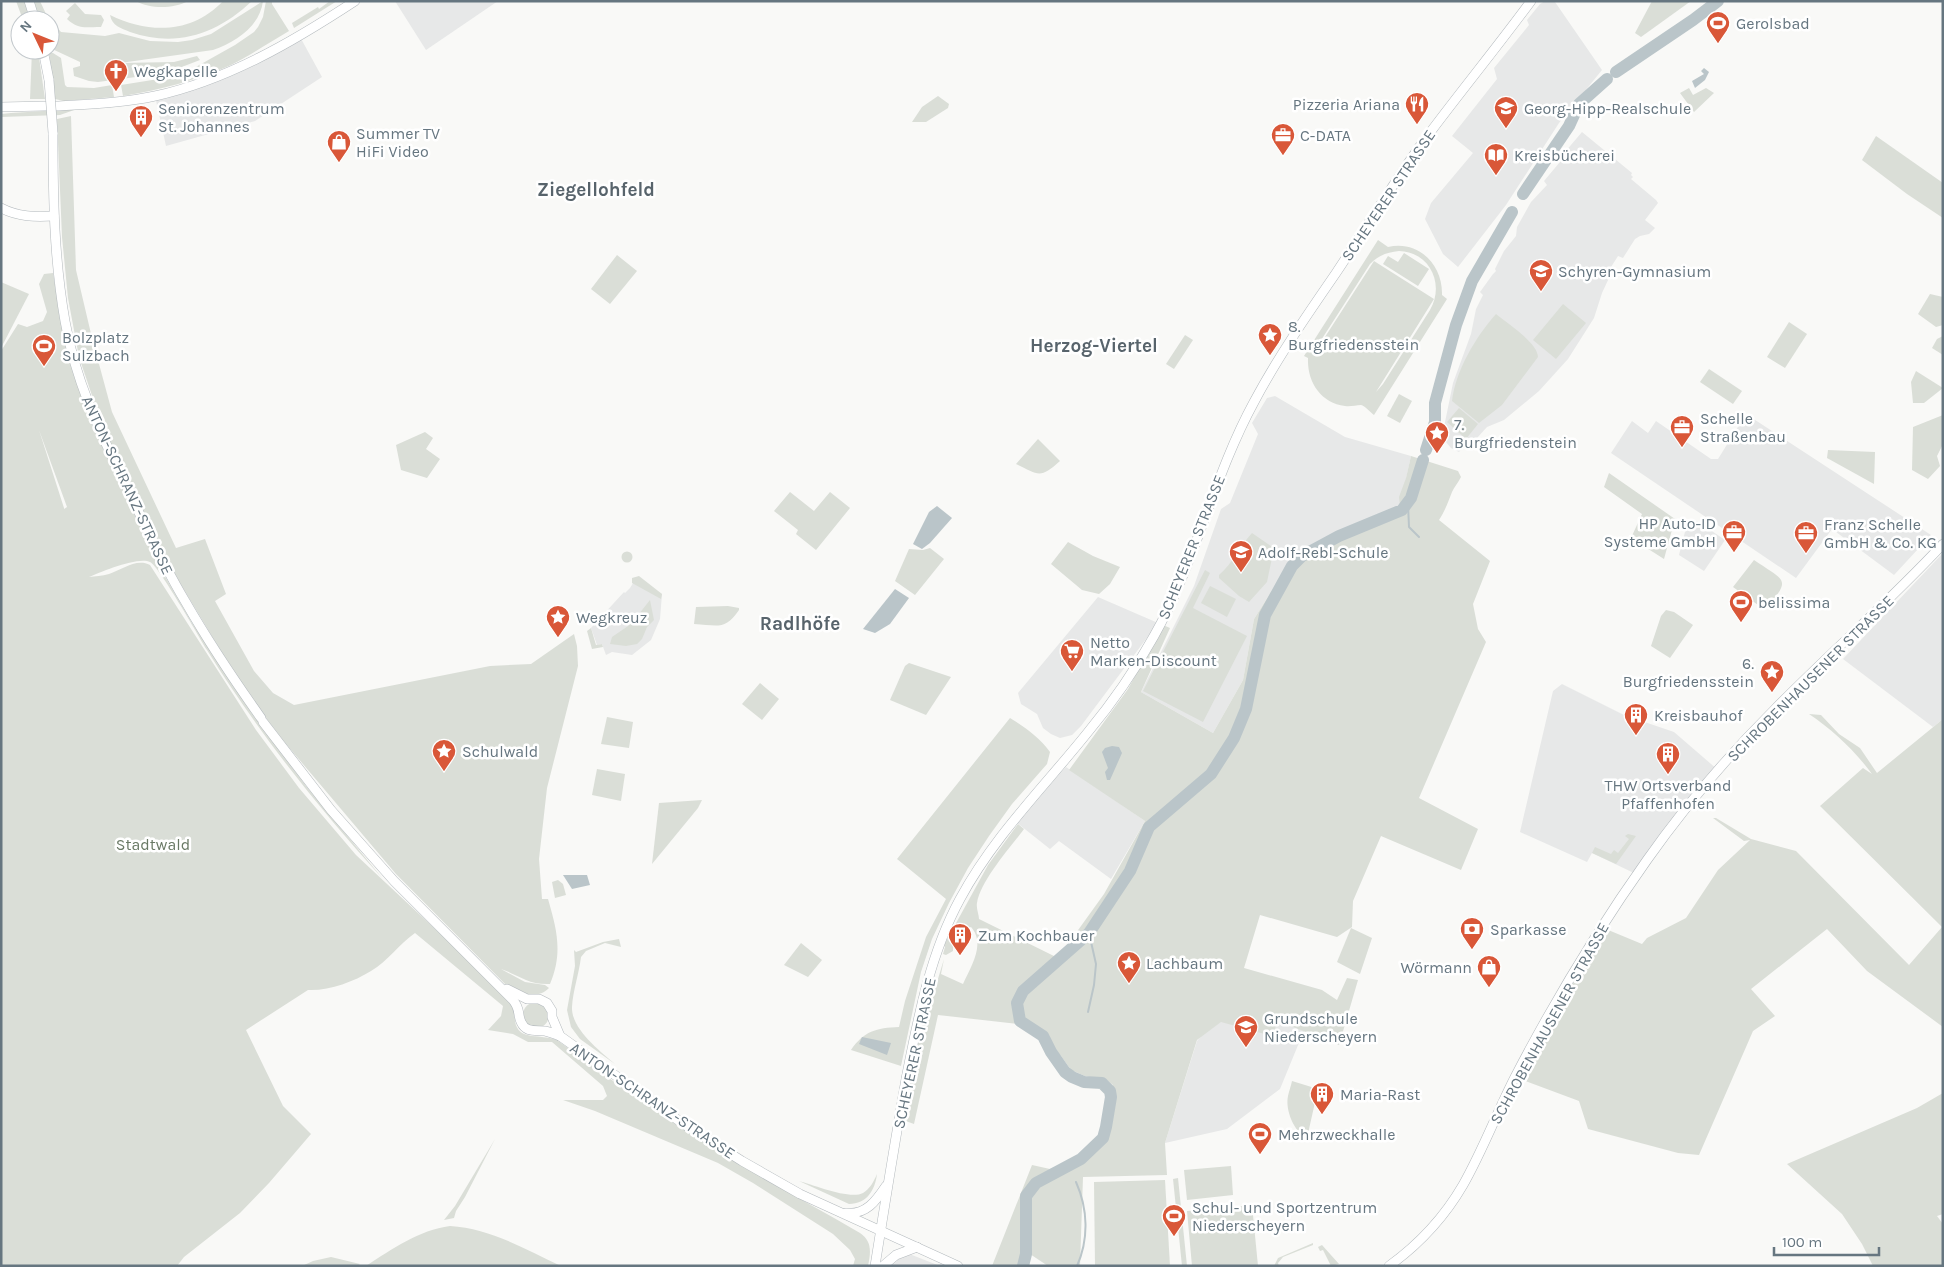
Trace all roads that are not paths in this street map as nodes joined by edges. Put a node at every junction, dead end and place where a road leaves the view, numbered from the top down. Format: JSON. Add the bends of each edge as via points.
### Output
{"nodes":[{"id":1,"x":355,"y":1,"type":"edge"},
{"id":2,"x":1531,"y":1,"type":"edge"},
{"id":3,"x":45,"y":60,"type":"edge"},
{"id":4,"x":46,"y":106,"type":"dead end"},
{"id":5,"x":56,"y":106,"type":"dead end"},
{"id":6,"x":1,"y":107,"type":"edge"},
{"id":7,"x":1,"y":208,"type":"edge"},
{"id":8,"x":54,"y":216,"type":"junction"},
{"id":9,"x":1943,"y":544,"type":"edge"},
{"id":10,"x":500,"y":985,"type":"junction"},
{"id":11,"x":531,"y":999,"type":"junction"},
{"id":12,"x":520,"y":1011,"type":"junction"},
{"id":13,"x":552,"y":1017,"type":"junction"},
{"id":14,"x":539,"y":1031,"type":"junction"},
{"id":15,"x":560,"y":1036,"type":"junction"},
{"id":16,"x":888,"y":1181,"type":"junction"},
{"id":17,"x":840,"y":1212,"type":"junction"},
{"id":18,"x":880,"y":1230,"type":"junction"},
{"id":19,"x":917,"y":1247,"type":"junction"},
{"id":20,"x":875,"y":1266,"type":"edge"},
{"id":21,"x":883,"y":1266,"type":"edge"},
{"id":22,"x":958,"y":1266,"type":"edge"},
{"id":23,"x":1389,"y":1266,"type":"edge"}],
"edges":[{"from":1,"to":5,"type":"main road","via":[[246,65],[211,78],[155,96]]},
{"from":2,"to":16,"type":"main road","name":"SCHEYERER STRASSE","via":[[1418,149],[1264,383],[1226,462],[1169,608],[1126,683],[1013,820],[960,899],[942,939],[920,1010]]},
{"from":3,"to":8,"type":"main road","name":"ANTON-SCHRANZ-STRASSE","bridge":true,"via":[[53,133]]},
{"from":4,"to":6,"type":"main road"},
{"from":7,"to":8,"type":"main road","via":[[26,216]]},
{"from":8,"to":10,"type":"main road","name":"ANTON-SCHRANZ-STRASSE","via":[[65,322],[80,380],[101,434],[184,601],[262,720],[331,810],[394,881]]},
{"from":9,"to":23,"type":"main road","name":"SCHROBENHAUSENER STRASSE","via":[[1907,583],[1758,726],[1663,837],[1578,963],[1515,1077],[1464,1184],[1430,1228]]},
{"from":10,"to":11,"type":"main road","name":"ANTON-SCHRANZ-STRASSE"},
{"from":10,"to":12,"type":"main road","name":"ANTON-SCHRANZ-STRASSE"},
{"from":11,"to":12,"type":"main road"},
{"from":11,"to":13,"type":"main road","name":"ANTON-SCHRANZ-STRASSE","via":[[547,1003]]},
{"from":12,"to":14,"type":"main road","name":"ANTON-SCHRANZ-STRASSE","via":[[523,1026]]},
{"from":13,"to":14,"type":"main road","via":[[548,1026]]},
{"from":13,"to":15,"type":"main road","name":"ANTON-SCHRANZ-STRASSE"},
{"from":14,"to":15,"type":"main road","name":"ANTON-SCHRANZ-STRASSE"},
{"from":15,"to":17,"type":"main road","name":"ANTON-SCHRANZ-STRASSE","via":[[692,1130],[800,1194]]},
{"from":16,"to":17,"type":"main road","via":[[871,1206],[855,1213]]},
{"from":16,"to":18,"type":"main road","name":"SCHEYERER STRASSE"},
{"from":17,"to":18,"type":"main road","name":"ANTON-SCHRANZ-STRASSE"},
{"from":18,"to":19,"type":"main road"},
{"from":18,"to":20,"type":"main road","name":"SCHEYERER STRASSE"},
{"from":19,"to":21,"type":"main road","via":[[896,1255]]},
{"from":19,"to":22,"type":"main road"}]}
